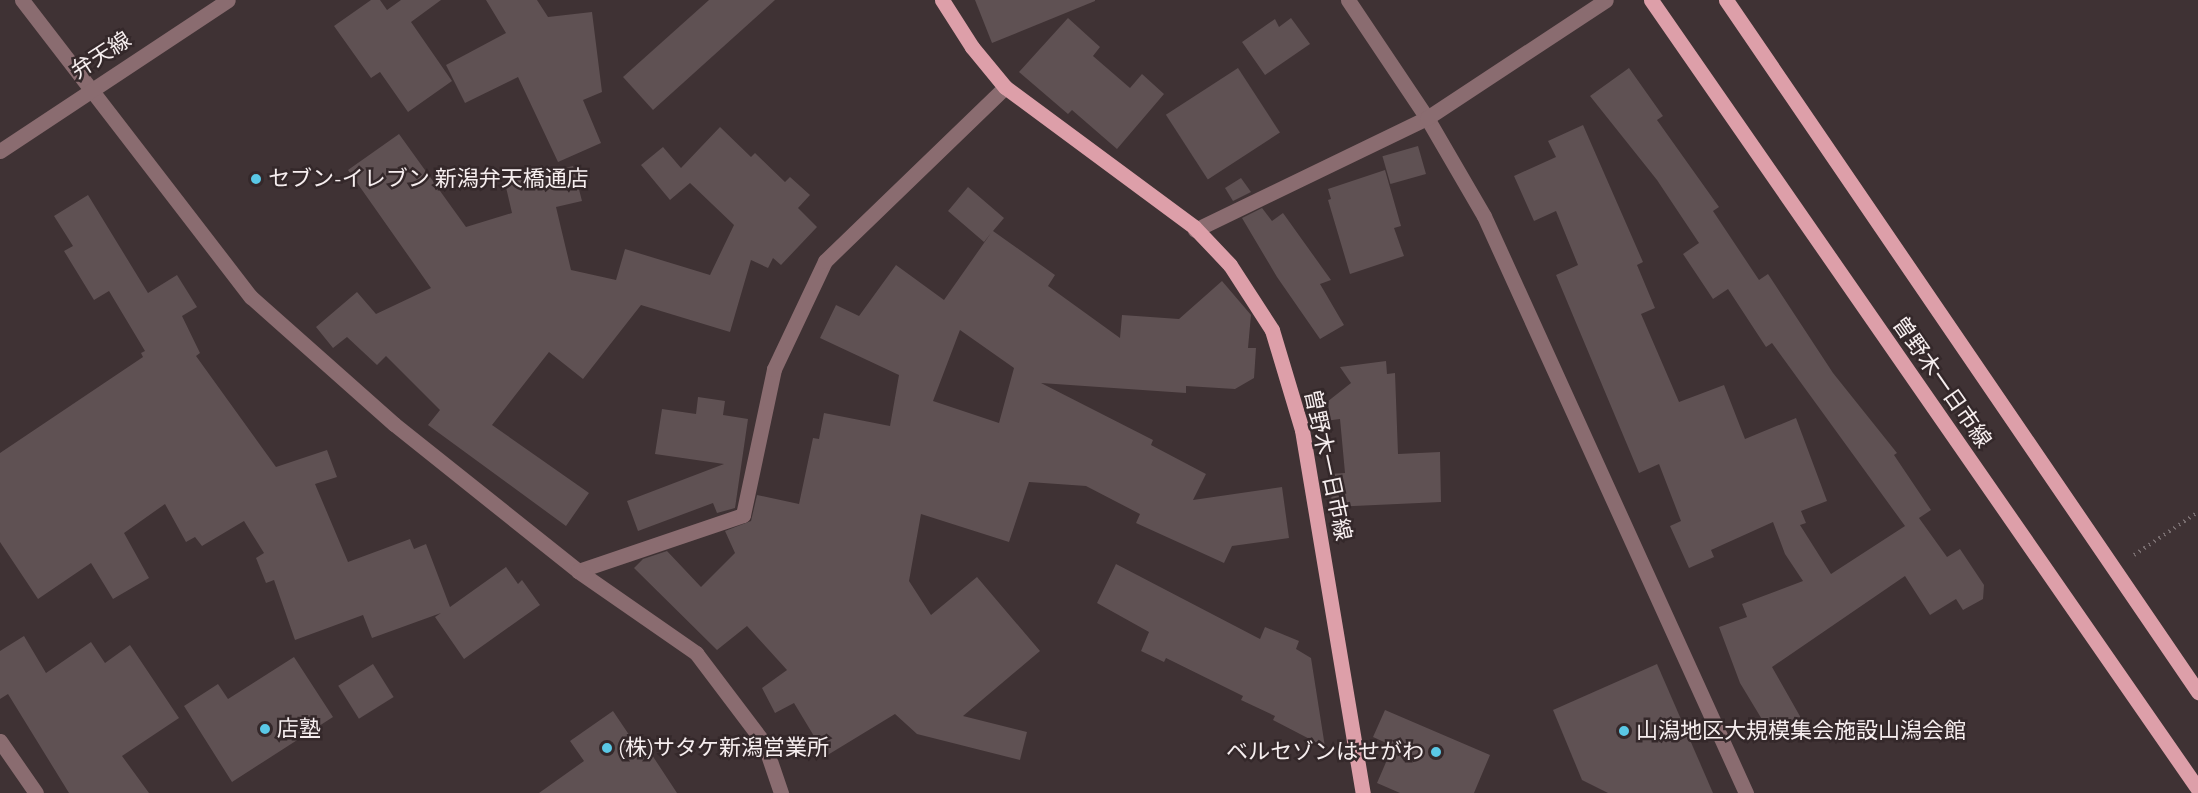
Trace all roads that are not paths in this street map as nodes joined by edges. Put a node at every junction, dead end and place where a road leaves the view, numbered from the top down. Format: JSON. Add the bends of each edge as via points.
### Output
{"nodes":[{"id":1,"x":21,"y":0,"type":"edge"},
{"id":2,"x":228,"y":0,"type":"edge"},
{"id":3,"x":942,"y":0,"type":"edge"},
{"id":4,"x":1348,"y":0,"type":"edge"},
{"id":5,"x":1606,"y":0,"type":"edge"},
{"id":6,"x":1652,"y":0,"type":"edge"},
{"id":7,"x":1726,"y":0,"type":"edge"},
{"id":8,"x":1005,"y":87,"type":"junction"},
{"id":9,"x":89,"y":88,"type":"junction"},
{"id":10,"x":1427,"y":118,"type":"junction"},
{"id":11,"x":0,"y":151,"type":"edge"},
{"id":12,"x":1195,"y":230,"type":"junction"},
{"id":13,"x":578,"y":571,"type":"junction"},
{"id":14,"x":2198,"y":692,"type":"edge"},
{"id":15,"x":0,"y":741,"type":"edge"},
{"id":16,"x":2198,"y":789,"type":"edge"},
{"id":17,"x":36,"y":793,"type":"edge"},
{"id":18,"x":781,"y":793,"type":"edge"},
{"id":19,"x":1362,"y":793,"type":"edge"},
{"id":20,"x":1746,"y":793,"type":"edge"}],
"edges":[{"from":1,"to":9,"type":"street"},
{"from":2,"to":9,"type":"street","name":"弁天線"},
{"from":3,"to":8,"type":"main road","name":"曽野木一日市線","via":[[972,47]]},
{"from":4,"to":10,"type":"street"},
{"from":5,"to":10,"type":"street"},
{"from":6,"to":16,"type":"main road","name":"曽野木一日市線"},
{"from":7,"to":14,"type":"main road","name":"曽野木一日市線"},
{"from":8,"to":12,"type":"main road","name":"曽野木一日市線"},
{"from":8,"to":13,"type":"street","via":[[825,261],[774,369],[743,515]]},
{"from":9,"to":11,"type":"street","name":"弁天線"},
{"from":9,"to":13,"type":"street","via":[[251,297],[394,424]]},
{"from":10,"to":12,"type":"street"},
{"from":10,"to":20,"type":"street","via":[[1484,216]]},
{"from":12,"to":19,"type":"main road","name":"曽野木一日市線","via":[[1230,265],[1272,330],[1302,430]]},
{"from":13,"to":18,"type":"street","via":[[696,653],[764,743]]},
{"from":15,"to":17,"type":"street"}]}
